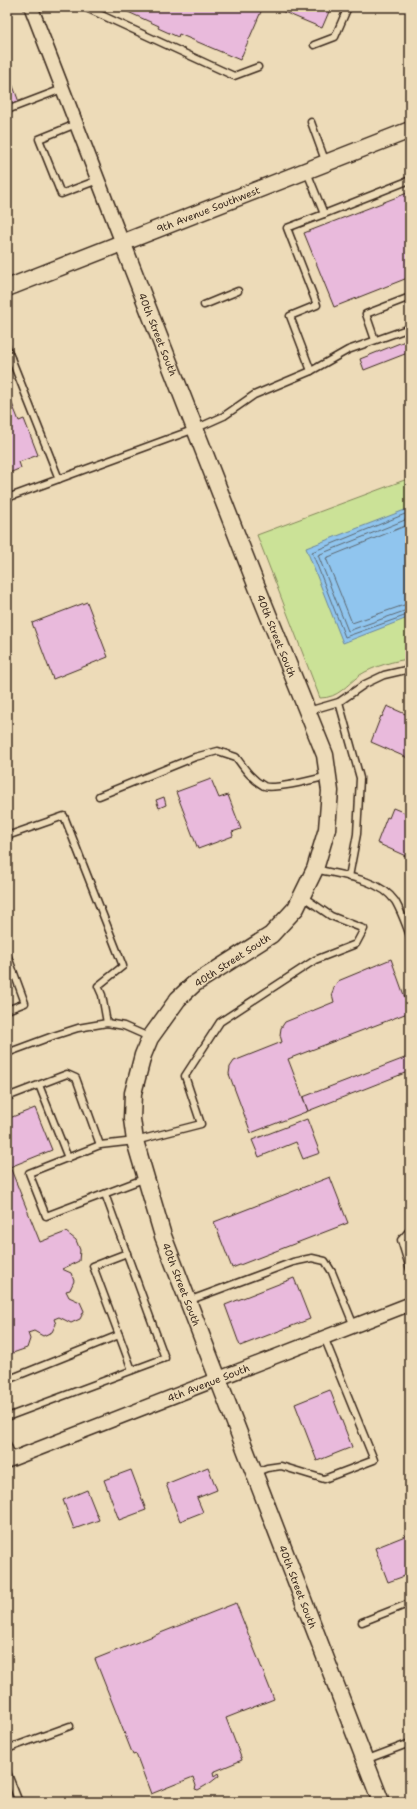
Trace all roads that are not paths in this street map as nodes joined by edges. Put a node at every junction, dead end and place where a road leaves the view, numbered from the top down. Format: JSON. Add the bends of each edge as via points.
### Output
{"nodes":[{"id":1,"x":31,"y":7,"type":"edge"},
{"id":2,"x":84,"y":7,"type":"edge"},
{"id":3,"x":348,"y":7,"type":"edge"},
{"id":4,"x":314,"y":45,"type":"dead end"},
{"id":5,"x":258,"y":67,"type":"dead end"},
{"id":6,"x":62,"y":89,"type":"junction"},
{"id":7,"x":7,"y":110,"type":"edge"},
{"id":8,"x":311,"y":122,"type":"dead end"},
{"id":9,"x":76,"y":124,"type":"junction"},
{"id":10,"x":410,"y":130,"type":"edge"},
{"id":11,"x":326,"y":163,"type":"junction"},
{"id":12,"x":306,"y":171,"type":"junction"},
{"id":13,"x":98,"y":180,"type":"junction"},
{"id":14,"x":410,"y":180,"type":"edge"},
{"id":15,"x":324,"y":214,"type":"junction"},
{"id":16,"x":122,"y":242,"type":"junction"},
{"id":17,"x":7,"y":288,"type":"edge"},
{"id":18,"x":238,"y":291,"type":"dead end"},
{"id":19,"x":410,"y":297,"type":"edge"},
{"id":20,"x":204,"y":305,"type":"dead end"},
{"id":21,"x":410,"y":328,"type":"edge"},
{"id":22,"x":375,"y":340,"type":"junction"},
{"id":23,"x":7,"y":348,"type":"edge"},
{"id":24,"x":9,"y":359,"type":"edge"},
{"id":25,"x":311,"y":371,"type":"junction"},
{"id":26,"x":195,"y":429,"type":"junction"},
{"id":27,"x":59,"y":479,"type":"junction"},
{"id":28,"x":7,"y":498,"type":"edge"},
{"id":29,"x":410,"y":669,"type":"edge"},
{"id":30,"x":339,"y":702,"type":"junction"},
{"id":31,"x":308,"y":711,"type":"junction"},
{"id":32,"x":328,"y":776,"type":"junction"},
{"id":33,"x":99,"y":796,"type":"dead end"},
{"id":34,"x":7,"y":836,"type":"edge"},
{"id":35,"x":315,"y":869,"type":"junction"},
{"id":36,"x":349,"y":877,"type":"junction"},
{"id":37,"x":302,"y":896,"type":"junction"},
{"id":38,"x":410,"y":936,"type":"edge"},
{"id":39,"x":7,"y":954,"type":"edge"},
{"id":40,"x":7,"y":1010,"type":"edge"},
{"id":41,"x":107,"y":1023,"type":"junction"},
{"id":42,"x":150,"y":1038,"type":"junction"},
{"id":43,"x":7,"y":1053,"type":"edge"},
{"id":44,"x":39,"y":1085,"type":"junction"},
{"id":45,"x":7,"y":1097,"type":"edge"},
{"id":46,"x":135,"y":1141,"type":"junction"},
{"id":47,"x":100,"y":1146,"type":"junction"},
{"id":48,"x":68,"y":1158,"type":"junction"},
{"id":49,"x":146,"y":1178,"type":"junction"},
{"id":50,"x":105,"y":1194,"type":"junction"},
{"id":51,"x":410,"y":1230,"type":"edge"},
{"id":52,"x":127,"y":1253,"type":"junction"},
{"id":53,"x":410,"y":1270,"type":"edge"},
{"id":54,"x":188,"y":1301,"type":"junction"},
{"id":55,"x":410,"y":1304,"type":"edge"},
{"id":56,"x":354,"y":1326,"type":"junction"},
{"id":57,"x":119,"y":1335,"type":"junction"},
{"id":58,"x":324,"y":1337,"type":"junction"},
{"id":59,"x":132,"y":1370,"type":"junction"},
{"id":60,"x":218,"y":1378,"type":"junction"},
{"id":61,"x":7,"y":1380,"type":"edge"},
{"id":62,"x":7,"y":1417,"type":"edge"},
{"id":63,"x":7,"y":1444,"type":"edge"},
{"id":64,"x":10,"y":1459,"type":"edge"},
{"id":65,"x":254,"y":1474,"type":"junction"},
{"id":66,"x":410,"y":1603,"type":"edge"},
{"id":67,"x":362,"y":1622,"type":"dead end"},
{"id":68,"x":70,"y":1726,"type":"dead end"},
{"id":69,"x":410,"y":1743,"type":"edge"},
{"id":70,"x":7,"y":1749,"type":"edge"},
{"id":71,"x":365,"y":1760,"type":"junction"},
{"id":72,"x":7,"y":1772,"type":"edge"},
{"id":73,"x":19,"y":1802,"type":"edge"},
{"id":74,"x":381,"y":1802,"type":"edge"}],
"edges":[{"from":1,"to":6,"type":"street","name":"40th Street South"},
{"from":2,"to":5,"type":"lane","via":[[234,76]]},
{"from":3,"to":4,"type":"lane","via":[[335,37]]},
{"from":6,"to":7,"type":"lane"},
{"from":6,"to":9,"type":"street","name":"40th Street South"},
{"from":8,"to":11,"type":"lane"},
{"from":9,"to":13,"type":"street","name":"40th Street South"},
{"from":9,"to":13,"type":"lane","via":[[39,138],[61,194]]},
{"from":10,"to":11,"type":"street","name":"9th Avenue Southwest"},
{"from":11,"to":12,"type":"street","name":"9th Avenue Southwest"},
{"from":12,"to":15,"type":"lane"},
{"from":12,"to":16,"type":"street","name":"9th Avenue Southwest"},
{"from":13,"to":16,"type":"street","name":"40th Street South"},
{"from":14,"to":15,"type":"lane"},
{"from":15,"to":25,"type":"lane","via":[[287,228],[317,305],[290,316]]},
{"from":16,"to":17,"type":"street","name":"9th Avenue Southwest"},
{"from":16,"to":26,"type":"street","name":"40th Street South"},
{"from":18,"to":20,"type":"lane"},
{"from":19,"to":22,"type":"lane","via":[[366,314]]},
{"from":21,"to":22,"type":"lane"},
{"from":22,"to":25,"type":"lane","via":[[348,350]]},
{"from":23,"to":24,"type":"lane"},
{"from":24,"to":27,"type":"lane"},
{"from":25,"to":26,"type":"lane","via":[[254,395],[224,416]]},
{"from":26,"to":27,"type":"lane"},
{"from":26,"to":31,"type":"street","name":"40th Street South"},
{"from":27,"to":28,"type":"lane"},
{"from":29,"to":30,"type":"lane","via":[[384,675],[365,684]]},
{"from":30,"to":31,"type":"lane"},
{"from":30,"to":36,"type":"lane","via":[[360,778],[357,834]]},
{"from":31,"to":32,"type":"street","name":"40th Street South","via":[[325,755]]},
{"from":32,"to":33,"type":"lane","via":[[286,785],[265,786],[247,774],[236,757],[218,751],[195,757]]},
{"from":32,"to":35,"type":"street","name":"40th Street South","via":[[330,791],[327,829]]},
{"from":34,"to":41,"type":"lane","via":[[64,816],[123,966],[98,986]]},
{"from":35,"to":36,"type":"lane"},
{"from":35,"to":37,"type":"street","name":"40th Street South"},
{"from":36,"to":38,"type":"lane","via":[[367,881],[394,900]]},
{"from":37,"to":42,"type":"street","name":"40th Street South","via":[[296,908],[271,936],[194,984],[178,999]]},
{"from":37,"to":46,"type":"lane","via":[[331,916],[364,929],[356,944],[315,960],[220,1022],[185,1076],[201,1124]]},
{"from":39,"to":40,"type":"lane","via":[[25,1003]]},
{"from":41,"to":42,"type":"lane","via":[[124,1026]]},
{"from":41,"to":43,"type":"lane","via":[[78,1028]]},
{"from":42,"to":46,"type":"street","name":"40th Street South","via":[[132,1093]]},
{"from":44,"to":45,"type":"lane"},
{"from":44,"to":47,"type":"lane","via":[[67,1074],[76,1078]]},
{"from":44,"to":48,"type":"lane"},
{"from":46,"to":47,"type":"lane"},
{"from":46,"to":49,"type":"street","name":"40th Street South"},
{"from":47,"to":48,"type":"lane"},
{"from":48,"to":50,"type":"lane","via":[[29,1173],[46,1216]]},
{"from":49,"to":50,"type":"lane"},
{"from":49,"to":54,"type":"street","name":"40th Street South","via":[[163,1236]]},
{"from":50,"to":52,"type":"lane"},
{"from":51,"to":53,"type":"lane","via":[[401,1240]]},
{"from":52,"to":57,"type":"lane","via":[[93,1266]]},
{"from":52,"to":59,"type":"lane","via":[[165,1358]]},
{"from":54,"to":56,"type":"lane","via":[[293,1262],[312,1258],[325,1261],[332,1272]]},
{"from":54,"to":60,"type":"street","name":"40th Street South"},
{"from":55,"to":56,"type":"street","name":"4th Avenue South"},
{"from":56,"to":58,"type":"street","name":"4th Avenue South"},
{"from":57,"to":59,"type":"lane"},
{"from":57,"to":61,"type":"lane"},
{"from":58,"to":60,"type":"street","name":"4th Avenue South"},
{"from":58,"to":65,"type":"lane","via":[[374,1460],[324,1479],[281,1466],[267,1468]]},
{"from":59,"to":62,"type":"lane"},
{"from":60,"to":64,"type":"street","name":"4th Avenue South"},
{"from":60,"to":65,"type":"street","name":"40th Street South"},
{"from":63,"to":64,"type":"lane"},
{"from":65,"to":71,"type":"street","name":"40th Street South"},
{"from":66,"to":67,"type":"lane"},
{"from":68,"to":70,"type":"lane"},
{"from":69,"to":71,"type":"lane"},
{"from":71,"to":74,"type":"street","name":"40th Street South"},
{"from":72,"to":73,"type":"lane"}]}
